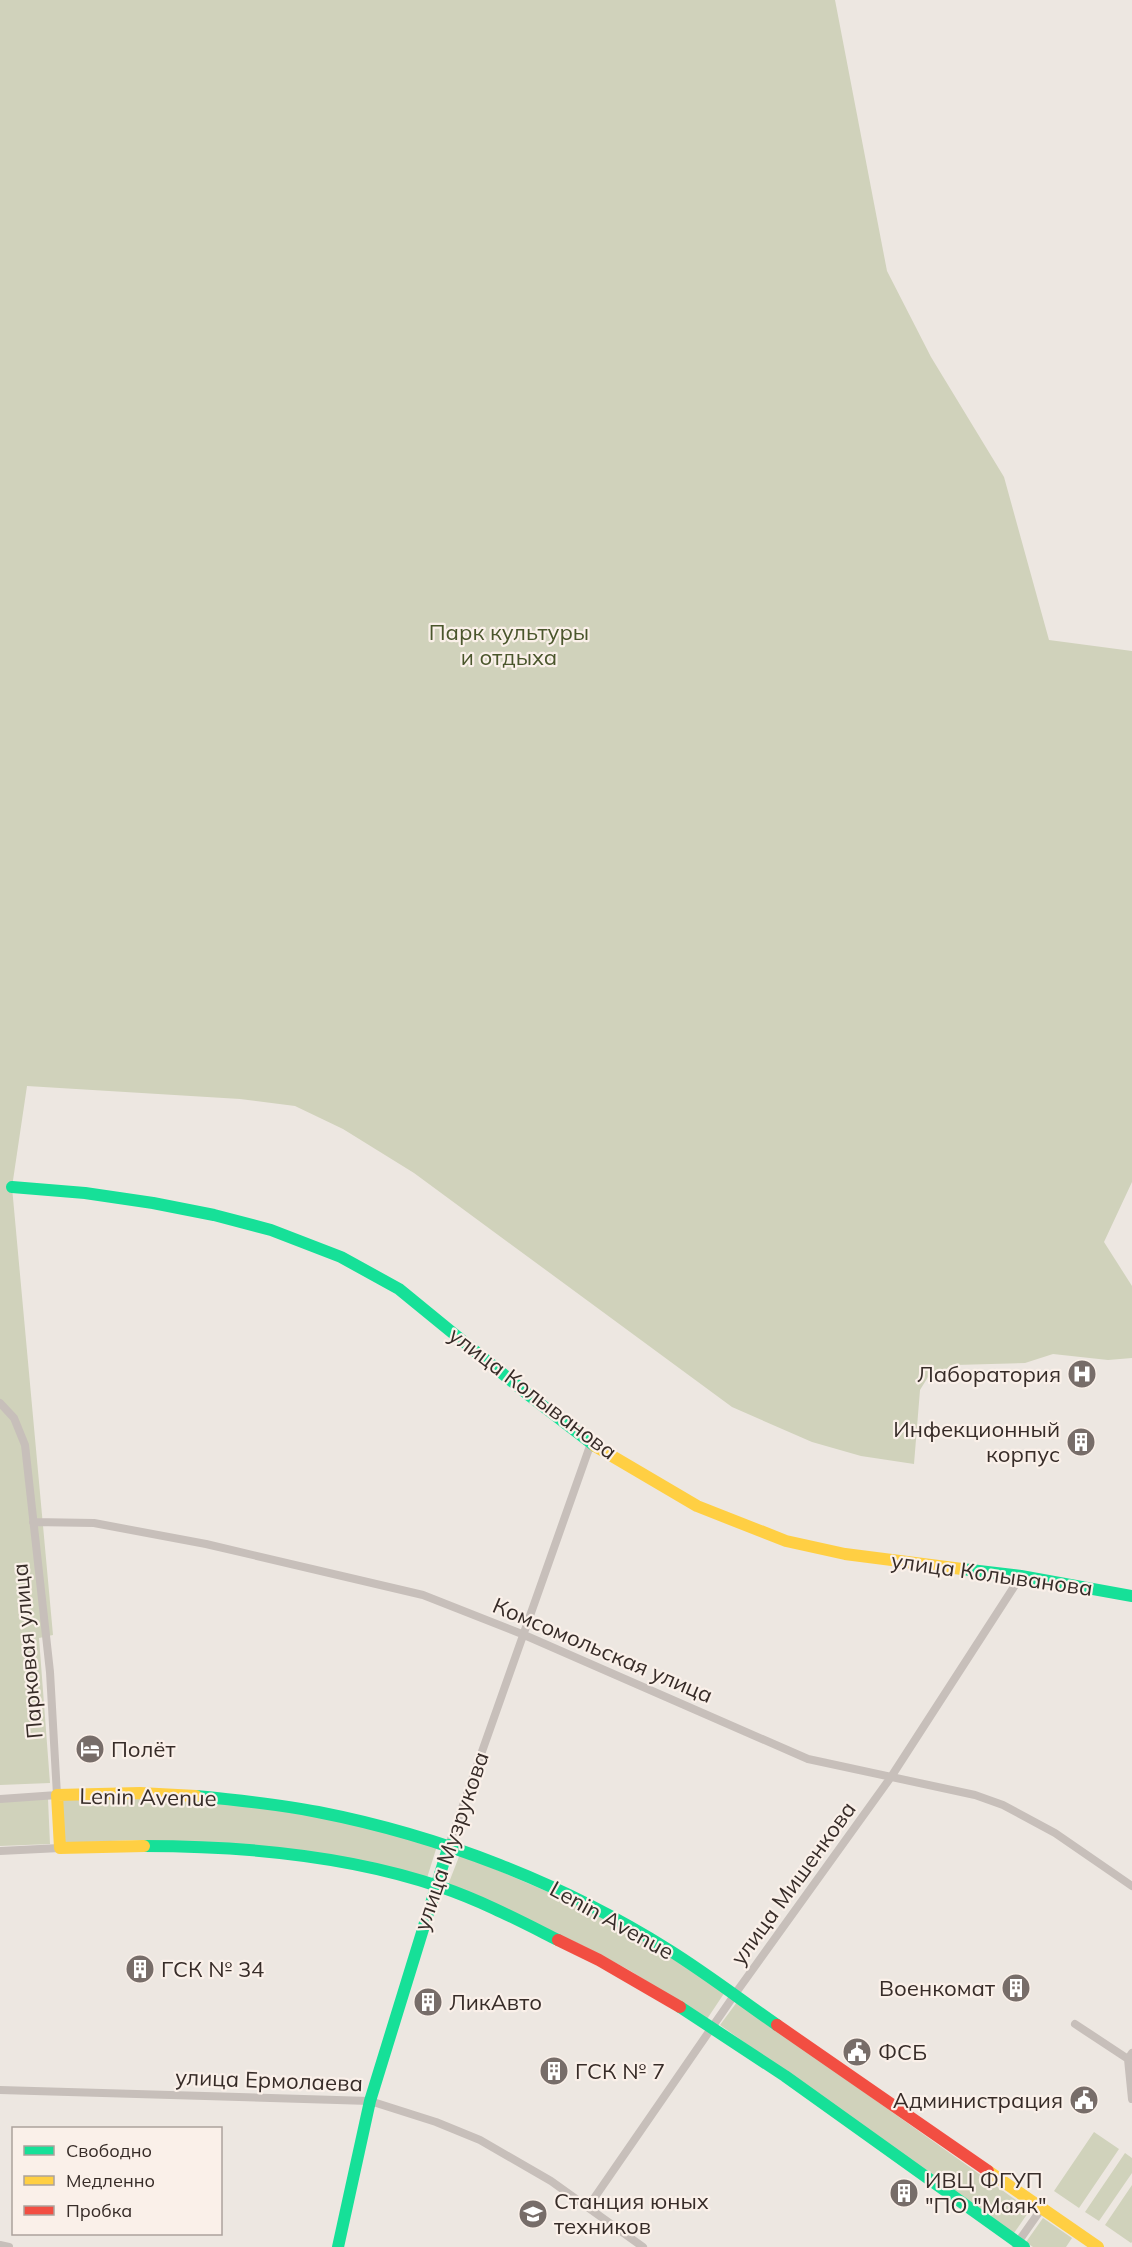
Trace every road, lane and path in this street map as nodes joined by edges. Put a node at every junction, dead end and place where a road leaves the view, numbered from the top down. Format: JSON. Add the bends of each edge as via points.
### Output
{"nodes":[{"id":1,"x":12,"y":1187,"type":"dead end"},
{"id":2,"x":0,"y":1403,"type":"edge"},
{"id":3,"x":591,"y":1443,"type":"junction"},
{"id":4,"x":33,"y":1522,"type":"junction"},
{"id":5,"x":1021,"y":1576,"type":"junction"},
{"id":6,"x":1132,"y":1596,"type":"edge"},
{"id":7,"x":522,"y":1634,"type":"junction"},
{"id":8,"x":891,"y":1777,"type":"junction"},
{"id":9,"x":57,"y":1795,"type":"junction"},
{"id":10,"x":0,"y":1799,"type":"edge"},
{"id":11,"x":448,"y":1845,"type":"junction"},
{"id":12,"x":60,"y":1848,"type":"junction"},
{"id":13,"x":0,"y":1851,"type":"edge"},
{"id":14,"x":435,"y":1886,"type":"junction"},
{"id":15,"x":1132,"y":1886,"type":"edge"},
{"id":16,"x":735,"y":1994,"type":"junction"},
{"id":17,"x":1076,"y":2024,"type":"dead end"},
{"id":18,"x":712,"y":2026,"type":"junction"},
{"id":19,"x":1130,"y":2056,"type":"edge"},
{"id":20,"x":0,"y":2090,"type":"edge"},
{"id":21,"x":1132,"y":2099,"type":"edge"},
{"id":22,"x":370,"y":2101,"type":"junction"},
{"id":23,"x":588,"y":2207,"type":"junction"},
{"id":24,"x":1042,"y":2208,"type":"junction"},
{"id":25,"x":1081,"y":2235,"type":"junction"},
{"id":26,"x":0,"y":2245,"type":"edge"},
{"id":27,"x":1019,"y":2246,"type":"edge"},
{"id":28,"x":9,"y":2247,"type":"edge"},
{"id":29,"x":338,"y":2247,"type":"edge"},
{"id":30,"x":643,"y":2247,"type":"edge"},
{"id":31,"x":1073,"y":2247,"type":"edge"},
{"id":32,"x":1098,"y":2247,"type":"edge"}],
"edges":[{"from":1,"to":3,"type":"street","name":"улица Колыванова","via":[[85,1193],[214,1215],[271,1230],[341,1257],[399,1289]]},
{"from":2,"to":4,"type":"street","name":"Парковая улица","via":[[14,1418],[25,1445]]},
{"from":3,"to":5,"type":"street","name":"улица Колыванова","via":[[697,1506],[786,1541],[845,1554]]},
{"from":3,"to":7,"type":"street","name":"улица Музрукова"},
{"from":4,"to":7,"type":"street","name":"Комсомольская улица","via":[[94,1523],[218,1546],[423,1595]]},
{"from":4,"to":9,"type":"street","name":"Парковая улица","via":[[50,1672]]},
{"from":5,"to":6,"type":"street","name":"улица Колыванова"},
{"from":5,"to":8,"type":"street","name":"улица Мишенкова"},
{"from":7,"to":8,"type":"street","name":"Комсомольская улица","via":[[808,1760]]},
{"from":7,"to":11,"type":"street","name":"улица Музрукова"},
{"from":8,"to":15,"type":"street","name":"Комсомольская улица","via":[[1004,1805],[1055,1833]]},
{"from":8,"to":16,"type":"street","name":"улица Мишенкова"},
{"from":9,"to":10,"type":"street"},
{"from":9,"to":11,"type":"street","name":"Lenin Avenue","via":[[140,1793],[235,1799],[372,1822]]},
{"from":9,"to":12,"type":"street","name":"Lenin Avenue"},
{"from":11,"to":14,"type":"street","name":"улица Музрукова"},
{"from":11,"to":16,"type":"street","name":"Lenin Avenue","via":[[551,1887],[624,1923]]},
{"from":12,"to":13,"type":"street"},
{"from":12,"to":14,"type":"street","name":"Lenin Avenue","via":[[138,1845],[284,1853],[347,1863]]},
{"from":14,"to":18,"type":"street","name":"Lenin Avenue","via":[[582,1951]]},
{"from":14,"to":22,"type":"street","name":"улица Музрукова"},
{"from":16,"to":18,"type":"street","name":"улица Мишенкова"},
{"from":16,"to":24,"type":"street","name":"Lenin Avenue"},
{"from":17,"to":19,"type":"street"},
{"from":18,"to":23,"type":"street","name":"улица Мишенкова"},
{"from":18,"to":27,"type":"street","name":"Lenin Avenue"},
{"from":19,"to":21,"type":"street"},
{"from":20,"to":22,"type":"street","name":"улица Ермолаева"},
{"from":22,"to":23,"type":"street","name":"улица Ермолаева","via":[[480,2140]]},
{"from":22,"to":29,"type":"street","name":"улица Музрукова"},
{"from":23,"to":30,"type":"street","name":"улица Ермолаева"},
{"from":24,"to":25,"type":"street","name":"Lenin Avenue"},
{"from":24,"to":27,"type":"street"},
{"from":25,"to":31,"type":"street"},
{"from":25,"to":32,"type":"street","name":"Lenin Avenue"},
{"from":26,"to":28,"type":"street"}]}
